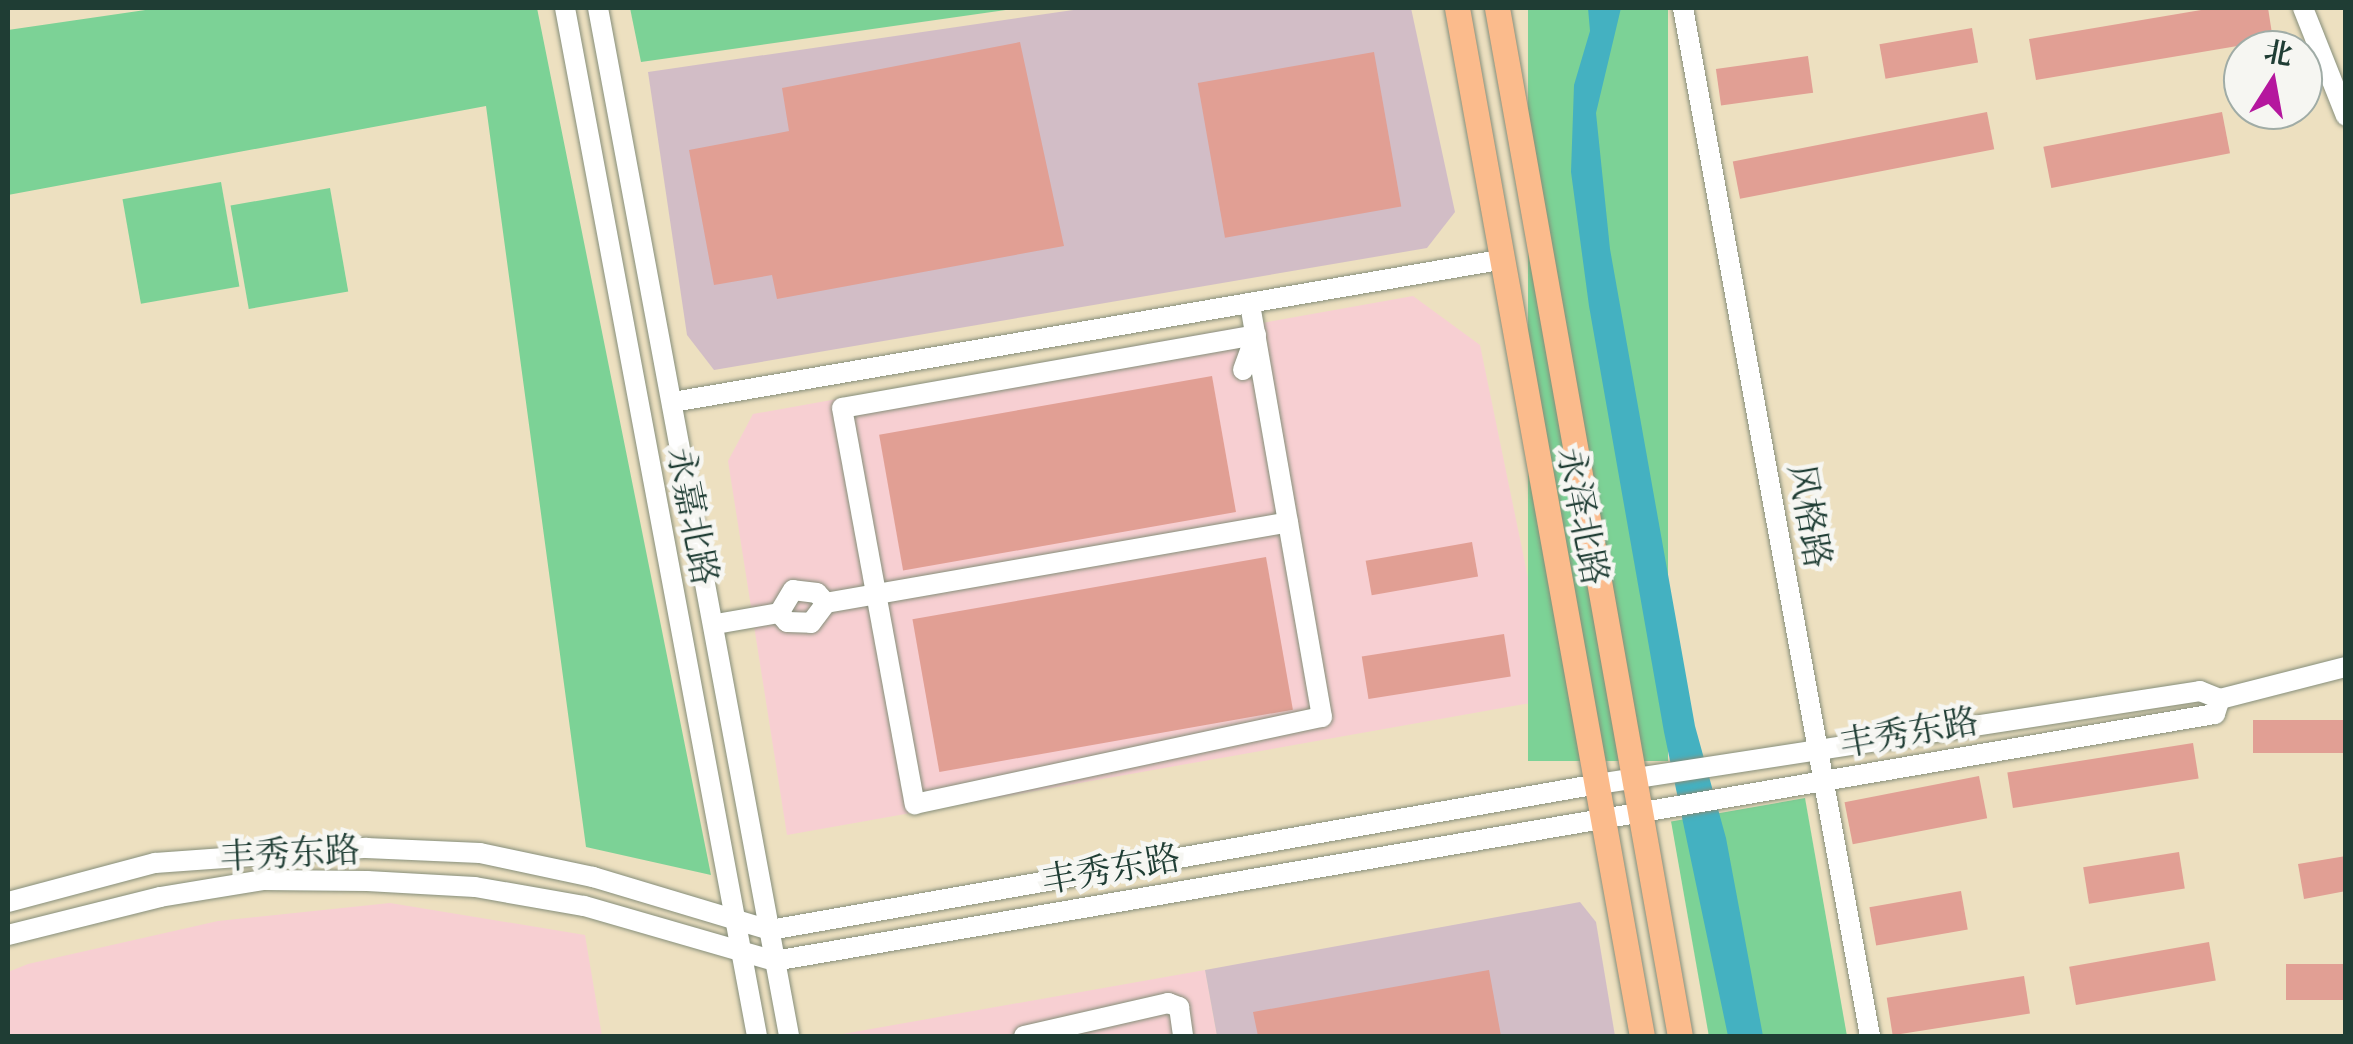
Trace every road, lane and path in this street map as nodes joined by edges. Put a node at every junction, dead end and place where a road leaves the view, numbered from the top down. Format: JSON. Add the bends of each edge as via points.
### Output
{"nodes":[{"id":1,"x":565,"y":8,"type":"edge"},
{"id":2,"x":598,"y":8,"type":"edge"},
{"id":3,"x":1457,"y":8,"type":"edge"},
{"id":4,"x":1496,"y":8,"type":"edge"},
{"id":5,"x":1683,"y":8,"type":"edge"},
{"id":6,"x":2303,"y":8,"type":"edge"},
{"id":7,"x":2346,"y":116,"type":"edge"},
{"id":8,"x":1499,"y":260,"type":"junction"},
{"id":9,"x":1250,"y":303,"type":"junction"},
{"id":10,"x":1256,"y":335,"type":"junction"},
{"id":11,"x":1244,"y":370,"type":"dead end"},
{"id":12,"x":674,"y":402,"type":"junction"},
{"id":13,"x":1288,"y":522,"type":"junction"},
{"id":14,"x":876,"y":592,"type":"junction"},
{"id":15,"x":716,"y":624,"type":"junction"},
{"id":16,"x":2346,"y":666,"type":"edge"},
{"id":17,"x":2220,"y":699,"type":"junction"},
{"id":18,"x":1820,"y":751,"type":"junction"},
{"id":19,"x":1635,"y":779,"type":"junction"},
{"id":20,"x":1826,"y":780,"type":"junction"},
{"id":21,"x":1598,"y":784,"type":"junction"},
{"id":22,"x":1641,"y":811,"type":"junction"},
{"id":23,"x":1603,"y":817,"type":"junction"},
{"id":24,"x":8,"y":902,"type":"edge"},
{"id":25,"x":736,"y":923,"type":"junction"},
{"id":26,"x":770,"y":930,"type":"junction"},
{"id":27,"x":8,"y":935,"type":"edge"},
{"id":28,"x":742,"y":954,"type":"junction"},
{"id":29,"x":774,"y":961,"type":"junction"},
{"id":30,"x":757,"y":1036,"type":"edge"},
{"id":31,"x":789,"y":1036,"type":"edge"},
{"id":32,"x":1024,"y":1036,"type":"edge"},
{"id":33,"x":1184,"y":1036,"type":"edge"},
{"id":34,"x":1642,"y":1036,"type":"edge"},
{"id":35,"x":1680,"y":1036,"type":"edge"},
{"id":36,"x":1870,"y":1036,"type":"edge"}],
"edges":[{"from":1,"to":25,"type":"street","name":"永嘉北路"},
{"from":2,"to":12,"type":"street","name":"永嘉北路"},
{"from":3,"to":8,"type":"main road","name":"永泽北路"},
{"from":4,"to":19,"type":"main road","name":"永泽北路"},
{"from":5,"to":18,"type":"street","name":"风格路"},
{"from":6,"to":7,"type":"street"},
{"from":8,"to":9,"type":"street"},
{"from":8,"to":21,"type":"main road","name":"永泽北路"},
{"from":9,"to":10,"type":"street"},
{"from":9,"to":12,"type":"street"},
{"from":10,"to":11,"type":"street"},
{"from":10,"to":13,"type":"street"},
{"from":10,"to":14,"type":"street","via":[[842,408]]},
{"from":12,"to":15,"type":"street","name":"永嘉北路"},
{"from":13,"to":14,"type":"street"},
{"from":13,"to":14,"type":"street","via":[[1322,717],[916,804]]},
{"from":14,"to":15,"type":"street","via":[[826,603],[811,623],[787,622],[779,614]]},
{"from":15,"to":26,"type":"street","name":"永嘉北路"},
{"from":16,"to":17,"type":"street","name":"丰秀东路"},
{"from":17,"to":18,"type":"street","name":"丰秀东路","via":[[2200,692]]},
{"from":17,"to":20,"type":"street","name":"丰秀东路","via":[[2215,714]]},
{"from":18,"to":19,"type":"street","name":"丰秀东路"},
{"from":18,"to":20,"type":"street","name":"风格路"},
{"from":19,"to":21,"type":"street","name":"丰秀东路"},
{"from":19,"to":22,"type":"main road","name":"永泽北路"},
{"from":20,"to":22,"type":"street","name":"丰秀东路"},
{"from":20,"to":36,"type":"street","name":"风格路"},
{"from":21,"to":23,"type":"main road","name":"永泽北路"},
{"from":21,"to":26,"type":"street","name":"丰秀东路"},
{"from":22,"to":23,"type":"street","name":"丰秀东路"},
{"from":22,"to":35,"type":"main road","name":"永泽北路"},
{"from":23,"to":29,"type":"street","name":"丰秀东路"},
{"from":23,"to":34,"type":"main road","name":"永泽北路"},
{"from":24,"to":25,"type":"street","name":"丰秀东路","via":[[155,863],[366,848],[480,853],[593,878]]},
{"from":25,"to":26,"type":"street","name":"丰秀东路"},
{"from":25,"to":28,"type":"street","name":"永嘉北路"},
{"from":26,"to":29,"type":"street","name":"永嘉北路"},
{"from":27,"to":28,"type":"street","name":"丰秀东路","via":[[47,921],[262,880],[367,881],[474,888],[584,906]]},
{"from":28,"to":29,"type":"street","name":"丰秀东路"},
{"from":28,"to":30,"type":"street","name":"永嘉北路"},
{"from":29,"to":31,"type":"street","name":"永嘉北路"},
{"from":32,"to":33,"type":"street","via":[[1168,1003],[1178,1007]]}]}
